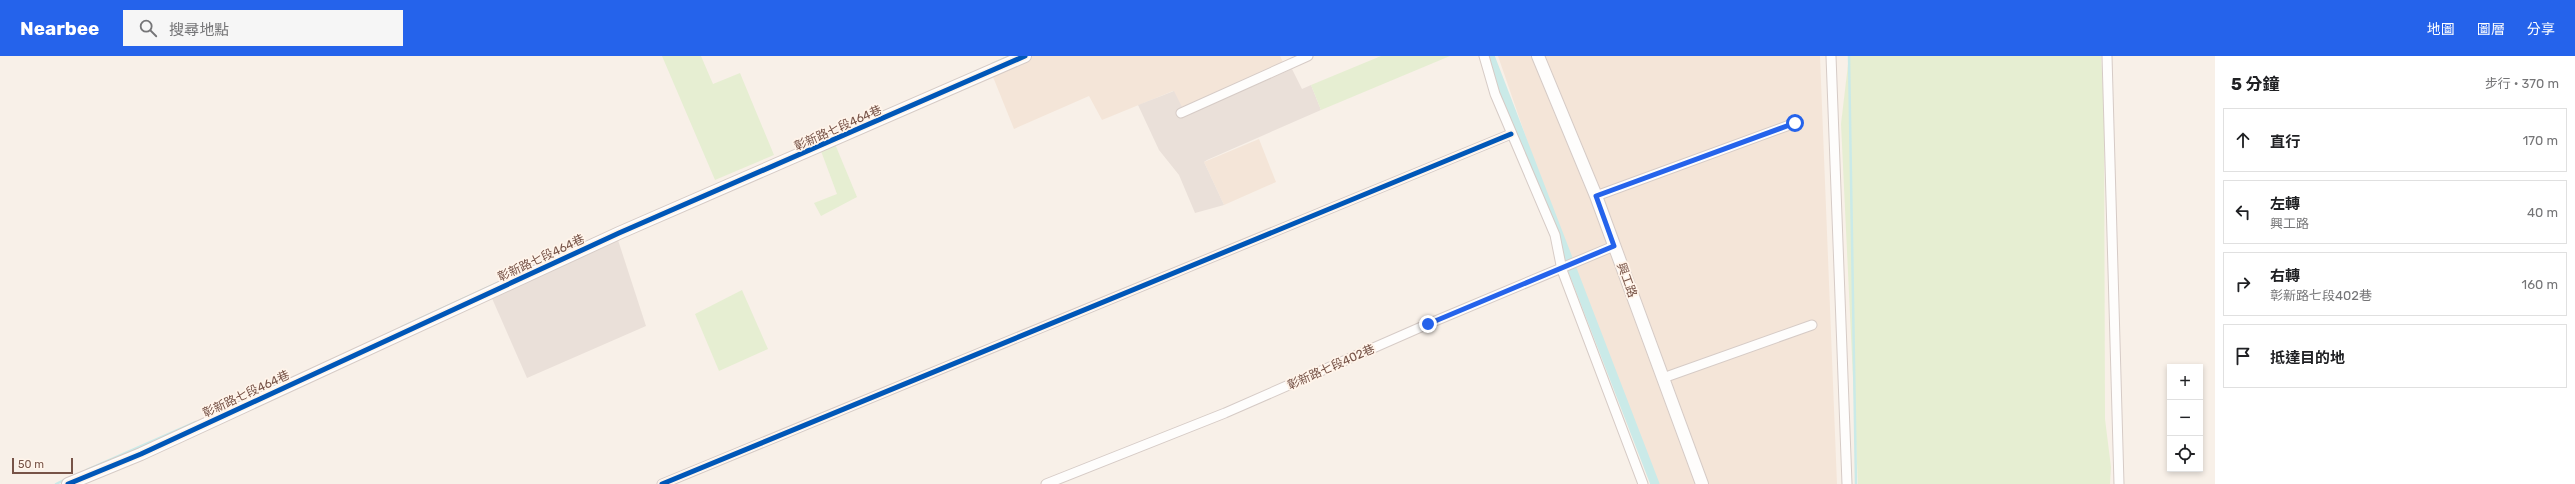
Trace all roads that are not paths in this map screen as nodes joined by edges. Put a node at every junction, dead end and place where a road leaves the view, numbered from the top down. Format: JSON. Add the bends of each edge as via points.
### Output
{"nodes":[{"id":1,"x":1025,"y":56,"type":"edge"},
{"id":2,"x":1308,"y":56,"type":"edge"},
{"id":3,"x":1484,"y":56,"type":"edge"},
{"id":4,"x":1538,"y":56,"type":"edge"},
{"id":5,"x":1832,"y":56,"type":"edge"},
{"id":6,"x":2107,"y":56,"type":"edge"},
{"id":7,"x":1181,"y":113,"type":"dead end"},
{"id":8,"x":1795,"y":123,"type":"dead end"},
{"id":9,"x":1511,"y":134,"type":"junction"},
{"id":10,"x":1596,"y":196,"type":"junction"},
{"id":11,"x":1614,"y":246,"type":"junction"},
{"id":12,"x":1562,"y":270,"type":"junction"},
{"id":13,"x":1812,"y":325,"type":"dead end"},
{"id":14,"x":1662,"y":378,"type":"junction"},
{"id":15,"x":68,"y":484,"type":"edge"},
{"id":16,"x":662,"y":484,"type":"edge"},
{"id":17,"x":1046,"y":484,"type":"edge"},
{"id":18,"x":1643,"y":484,"type":"edge"},
{"id":19,"x":1702,"y":484,"type":"edge"},
{"id":20,"x":1847,"y":484,"type":"edge"},
{"id":21,"x":2119,"y":484,"type":"edge"}],
"edges":[{"from":1,"to":15,"type":"street","name":"彰新路七段464巷","via":[[619,233],[148,451]]},
{"from":2,"to":7,"type":"street"},
{"from":3,"to":9,"type":"street","via":[[1495,94]]},
{"from":4,"to":10,"type":"street","name":"興工路"},
{"from":5,"to":20,"type":"street"},
{"from":6,"to":21,"type":"street"},
{"from":8,"to":10,"type":"street"},
{"from":9,"to":12,"type":"street","via":[[1555,235]]},
{"from":9,"to":16,"type":"street"},
{"from":10,"to":11,"type":"street","name":"興工路"},
{"from":11,"to":12,"type":"street","name":"彰新路七段402巷"},
{"from":11,"to":14,"type":"street","name":"興工路"},
{"from":12,"to":17,"type":"street","name":"彰新路七段402巷","via":[[1428,324],[1225,413]]},
{"from":12,"to":18,"type":"street"},
{"from":13,"to":14,"type":"street"},
{"from":14,"to":19,"type":"street","name":"興工路"}]}
